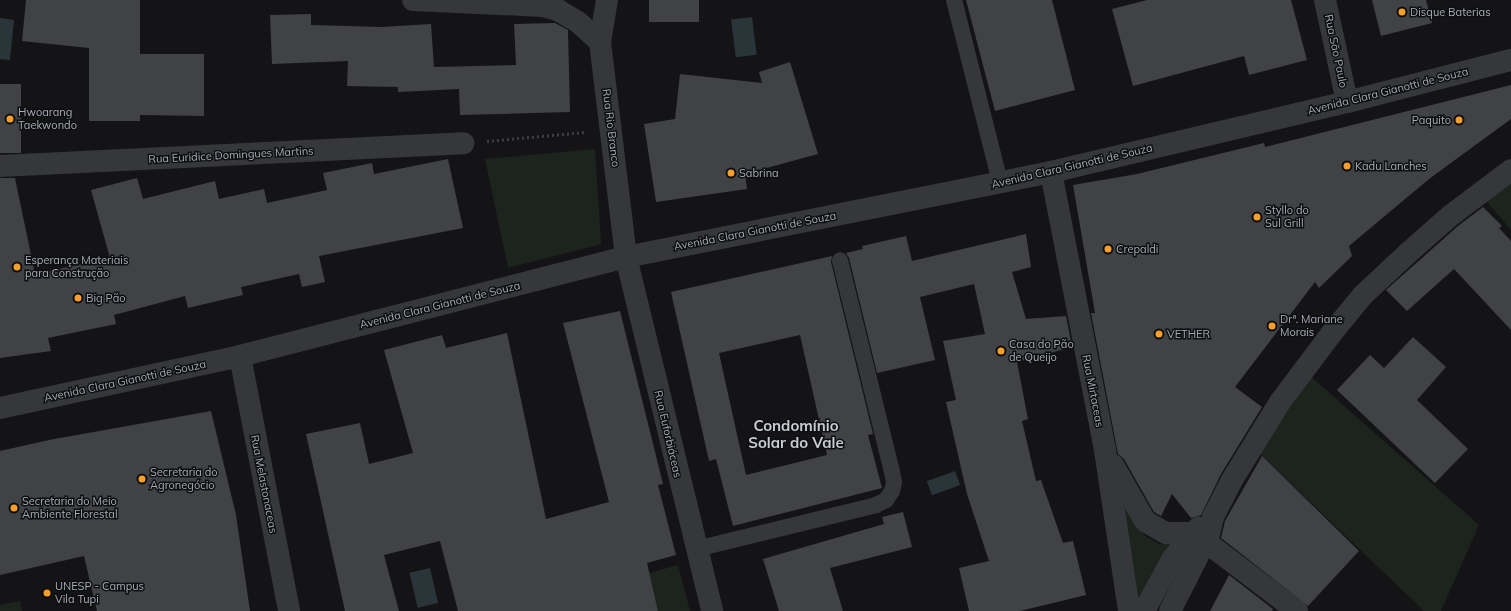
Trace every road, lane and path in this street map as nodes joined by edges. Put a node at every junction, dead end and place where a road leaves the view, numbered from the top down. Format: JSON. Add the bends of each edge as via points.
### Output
{"nodes":[{"id":1,"x":413,"y":0,"type":"edge"},
{"id":2,"x":607,"y":0,"type":"edge"},
{"id":3,"x":954,"y":0,"type":"edge"},
{"id":4,"x":1325,"y":0,"type":"edge"},
{"id":5,"x":600,"y":42,"type":"junction"},
{"id":6,"x":1511,"y":60,"type":"edge"},
{"id":7,"x":1347,"y":102,"type":"junction"},
{"id":8,"x":612,"y":129,"type":"junction"},
{"id":9,"x":463,"y":143,"type":"joint"},
{"id":10,"x":0,"y":166,"type":"edge"},
{"id":11,"x":1511,"y":170,"type":"edge"},
{"id":12,"x":1051,"y":172,"type":"junction"},
{"id":13,"x":1000,"y":182,"type":"junction"},
{"id":14,"x":626,"y":257,"type":"junction"},
{"id":15,"x":840,"y":260,"type":"dead end"},
{"id":16,"x":240,"y":356,"type":"junction"},
{"id":17,"x":0,"y":408,"type":"edge"},
{"id":18,"x":1105,"y":450,"type":"junction"},
{"id":19,"x":1200,"y":536,"type":"junction"},
{"id":20,"x":696,"y":549,"type":"junction"},
{"id":21,"x":289,"y":611,"type":"edge"},
{"id":22,"x":712,"y":611,"type":"edge"},
{"id":23,"x":1129,"y":611,"type":"edge"},
{"id":24,"x":1144,"y":611,"type":"edge"},
{"id":25,"x":1170,"y":611,"type":"edge"},
{"id":26,"x":1297,"y":611,"type":"edge"}],
"edges":[{"from":1,"to":5,"type":"street","via":[[543,6],[558,10],[578,22]]},
{"from":2,"to":5,"type":"street","name":"Rua Rio Branco"},
{"from":3,"to":13,"type":"lane"},
{"from":4,"to":7,"type":"street","name":"Rua São Paulo"},
{"from":5,"to":8,"type":"street","name":"Rua Rio Branco"},
{"from":6,"to":7,"type":"street","name":"Avenida Clara Gianotti de Souza"},
{"from":7,"to":12,"type":"street","name":"Avenida Clara Gianotti de Souza"},
{"from":8,"to":9,"type":"path"},
{"from":8,"to":14,"type":"street","name":"Rua Rio Branco"},
{"from":9,"to":10,"type":"street","name":"Rua Euridice Domingues Martins"},
{"from":11,"to":19,"type":"street","via":[[1440,224],[1363,295],[1280,402]]},
{"from":12,"to":13,"type":"street","name":"Avenida Clara Gianotti de Souza"},
{"from":12,"to":18,"type":"street","name":"Rua Mirtaceas"},
{"from":13,"to":14,"type":"street","name":"Avenida Clara Gianotti de Souza"},
{"from":14,"to":16,"type":"street","name":"Avenida Clara Gianotti de Souza"},
{"from":14,"to":20,"type":"street","name":"Rua Euforbiáceas"},
{"from":15,"to":20,"type":"lane","via":[[892,472],[892,491],[886,500],[876,505]]},
{"from":16,"to":17,"type":"street","name":"Avenida Clara Gianotti de Souza"},
{"from":16,"to":21,"type":"street","name":"Rua Melastonaceas"},
{"from":18,"to":19,"type":"street","via":[[1145,521],[1166,533]]},
{"from":18,"to":23,"type":"street","name":"Rua Mirtaceas"},
{"from":19,"to":24,"type":"street","via":[[1171,562]]},
{"from":19,"to":25,"type":"street"},
{"from":19,"to":26,"type":"street"},
{"from":20,"to":22,"type":"street","name":"Rua Euforbiáceas"}]}
